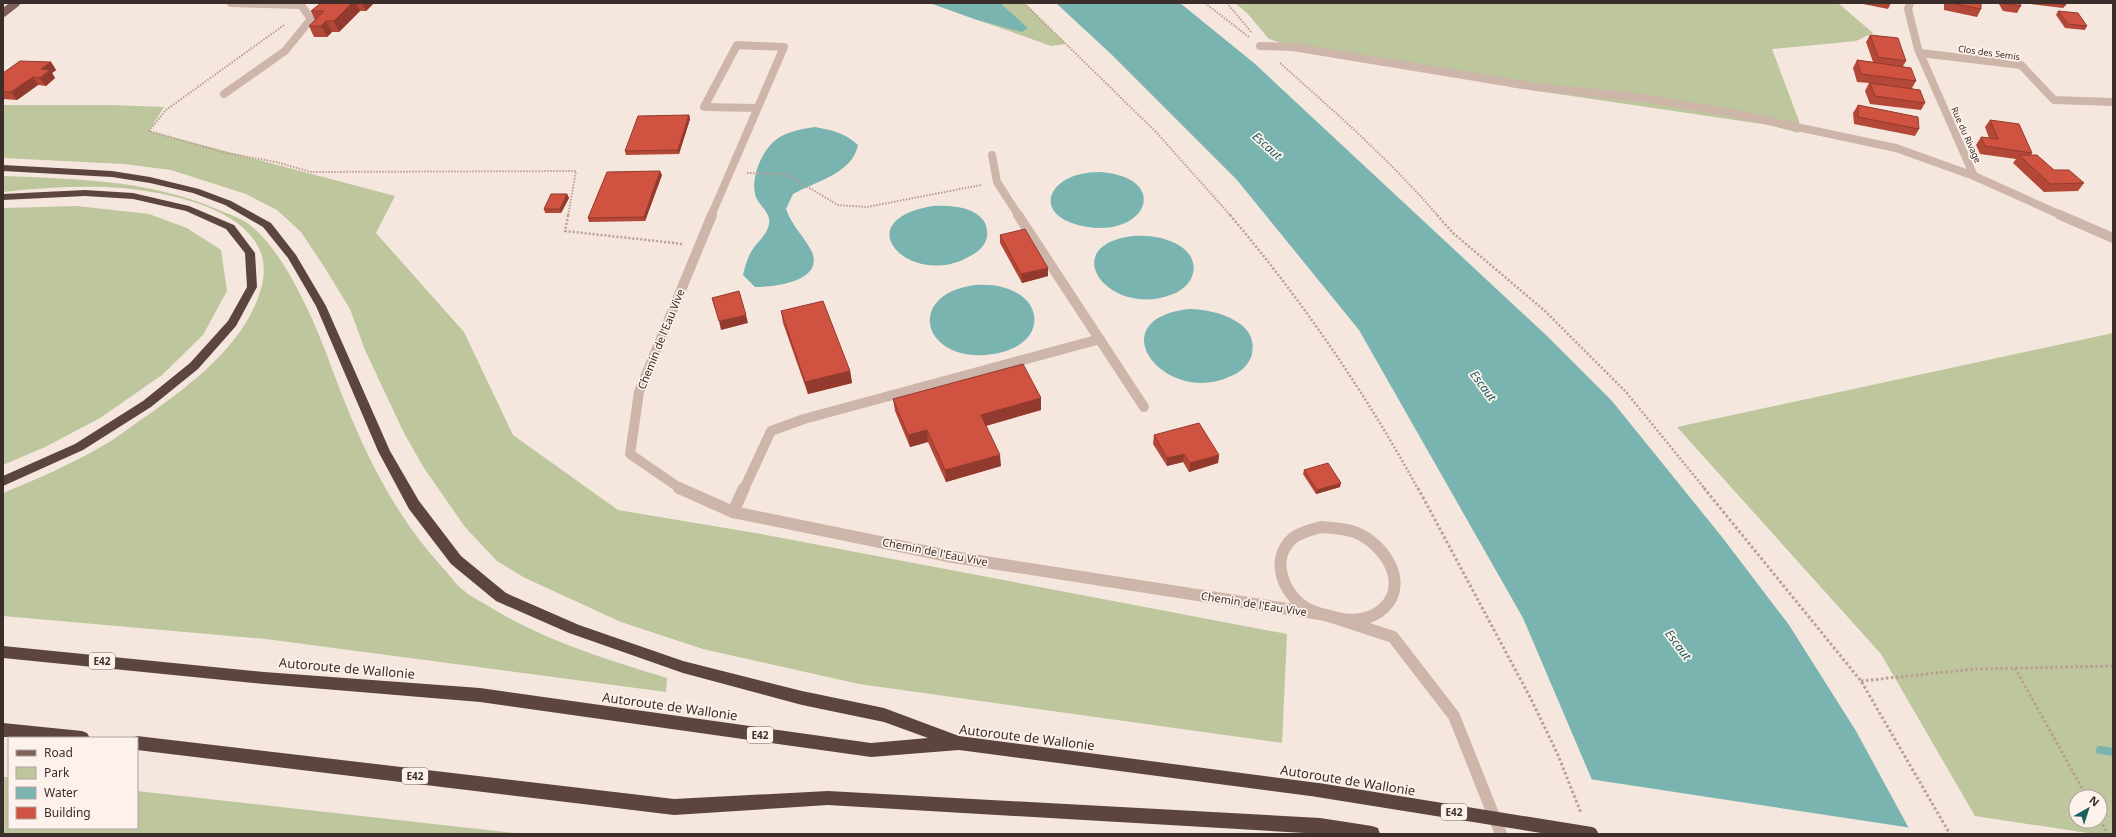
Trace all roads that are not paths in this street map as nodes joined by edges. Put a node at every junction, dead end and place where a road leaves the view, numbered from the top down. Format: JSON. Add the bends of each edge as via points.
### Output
{"nodes":[{"id":1,"x":16,"y":3,"type":"edge"},
{"id":2,"x":231,"y":3,"type":"edge"},
{"id":3,"x":1910,"y":3,"type":"edge"},
{"id":4,"x":3,"y":13,"type":"edge"},
{"id":5,"x":1260,"y":46,"type":"road end"},
{"id":6,"x":1920,"y":53,"type":"junction"},
{"id":7,"x":224,"y":94,"type":"dead end"},
{"id":8,"x":2113,"y":102,"type":"edge"},
{"id":9,"x":757,"y":108,"type":"junction"},
{"id":10,"x":992,"y":155,"type":"dead end"},
{"id":11,"x":3,"y":168,"type":"edge"},
{"id":12,"x":1974,"y":176,"type":"junction"},
{"id":13,"x":3,"y":197,"type":"edge"},
{"id":14,"x":2113,"y":238,"type":"edge"},
{"id":15,"x":1100,"y":339,"type":"junction"},
{"id":16,"x":1144,"y":407,"type":"dead end"},
{"id":17,"x":3,"y":481,"type":"edge"},
{"id":18,"x":733,"y":512,"type":"junction"},
{"id":19,"x":1326,"y":615,"type":"junction"},
{"id":20,"x":3,"y":652,"type":"edge"},
{"id":21,"x":3,"y":730,"type":"edge"},
{"id":22,"x":72,"y":737,"type":"edge"},
{"id":23,"x":959,"y":743,"type":"junction"},
{"id":24,"x":138,"y":744,"type":"edge"},
{"id":25,"x":1372,"y":834,"type":"edge"},
{"id":26,"x":1502,"y":834,"type":"edge"},
{"id":27,"x":1591,"y":834,"type":"edge"}],
"edges":[{"from":1,"to":4,"type":"main road"},
{"from":2,"to":7,"type":"street","via":[[301,5],[310,19],[285,51]]},
{"from":3,"to":6,"type":"street","name":"Rue du Rivage","via":[[1908,8]]},
{"from":5,"to":12,"type":"street","via":[[1293,47],[1536,87],[1644,98],[1731,113],[1896,148]]},
{"from":6,"to":8,"type":"street","name":"Clos des Semis","via":[[2021,65],[2054,100]]},
{"from":6,"to":12,"type":"street","name":"Rue du Rivage"},
{"from":9,"to":9,"type":"street","name":"Chemin de l'Eau Vive","via":[[775,67],[784,46],[737,45],[704,107]]},
{"from":9,"to":18,"type":"street","name":"Chemin de l'Eau Vive","via":[[639,392],[630,454],[678,488]]},
{"from":10,"to":15,"type":"street","via":[[998,182]]},
{"from":11,"to":23,"type":"highway","via":[[112,174],[150,180],[196,191],[228,203],[267,225],[292,257],[321,306],[384,451],[414,505],[456,560],[501,597],[574,629],[683,667],[802,698],[884,715]]},
{"from":12,"to":14,"type":"street","name":"Rue du Rivage"},
{"from":13,"to":17,"type":"highway","via":[[85,193],[133,196],[189,209],[230,228],[250,253],[252,287],[232,323],[194,366],[147,404],[79,447]]},
{"from":15,"to":16,"type":"street"},
{"from":15,"to":18,"type":"street","via":[[804,419],[771,431]]},
{"from":18,"to":19,"type":"street","name":"Chemin de l'Eau Vive","via":[[953,556]]},
{"from":19,"to":19,"type":"street","via":[[1344,620],[1363,619],[1380,612],[1391,600],[1396,586],[1395,570],[1387,556],[1374,543],[1358,533],[1340,528],[1321,527],[1304,531],[1291,540],[1282,552],[1279,566],[1282,581],[1292,596],[1306,608]]},
{"from":19,"to":26,"type":"street","name":"Chemin de l'Eau Vive","via":[[1394,637],[1454,716]]},
{"from":20,"to":23,"type":"highway","name":"Autoroute de Wallonie","number":"E42","via":[[264,678],[480,695],[871,750]]},
{"from":21,"to":22,"type":"highway"},
{"from":23,"to":27,"type":"highway","name":"Autoroute de Wallonie","number":"E42","bridge":true,"via":[[1318,790]]},
{"from":24,"to":25,"type":"highway","number":"E42","via":[[674,807],[828,798],[1320,826]]}]}
